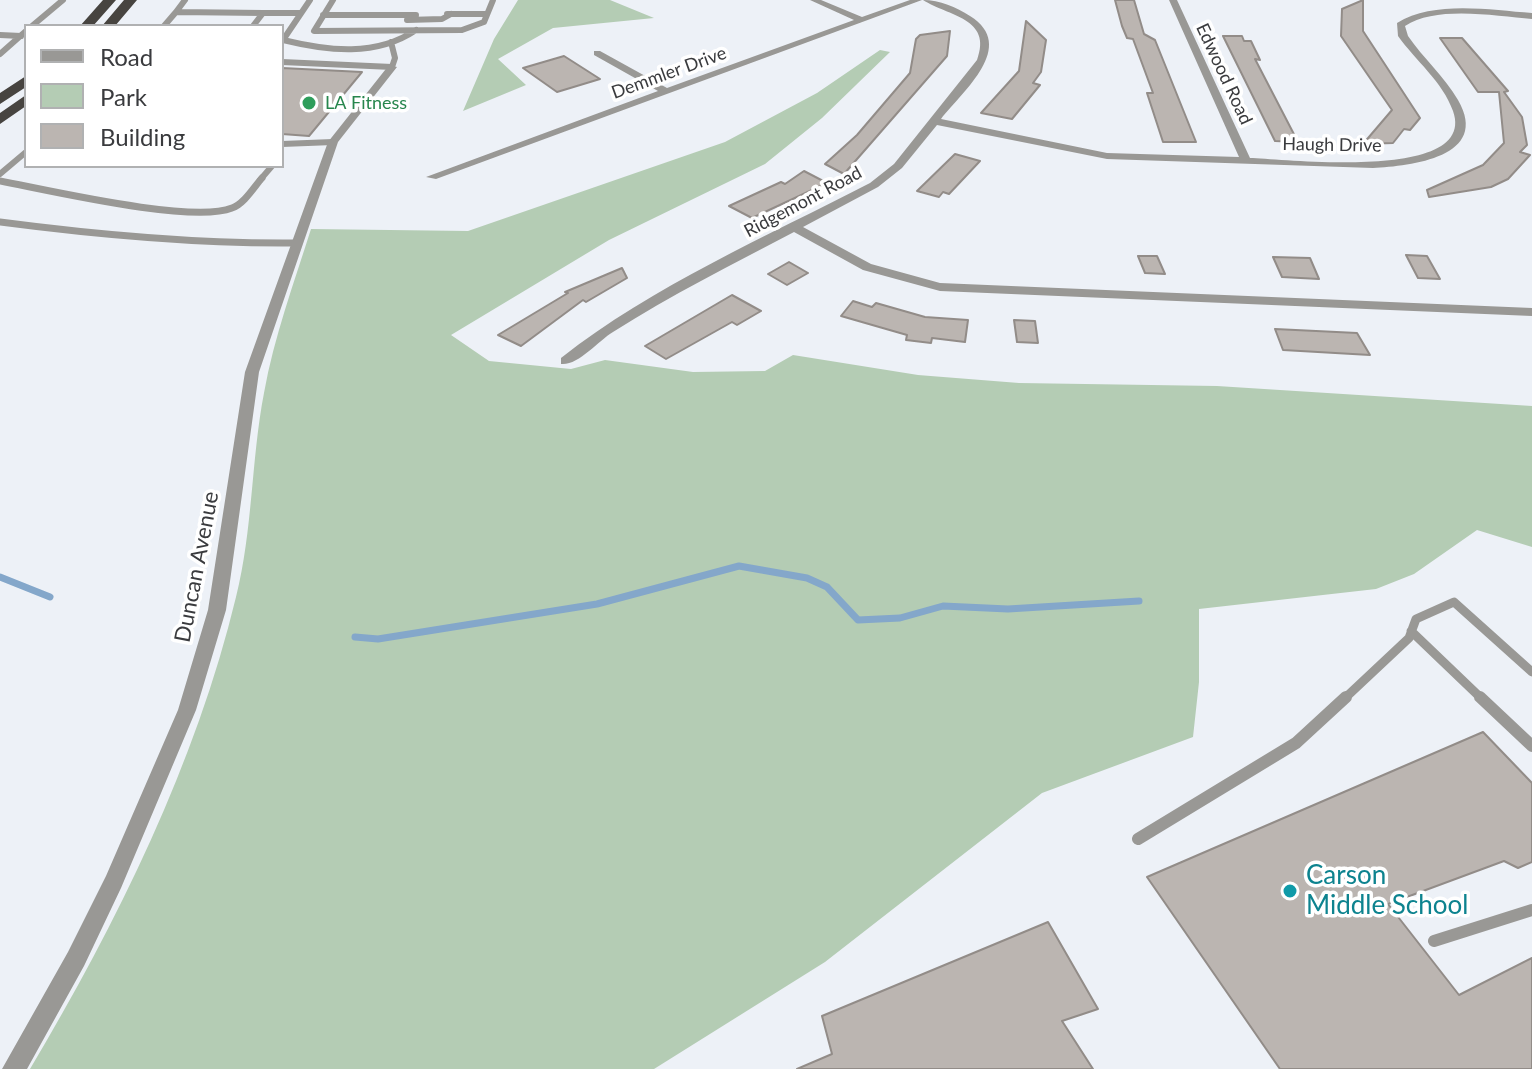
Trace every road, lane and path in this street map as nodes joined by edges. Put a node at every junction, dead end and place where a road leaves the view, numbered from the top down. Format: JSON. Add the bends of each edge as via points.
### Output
{"nodes":[{"id":1,"x":63,"y":0,"type":"edge"},
{"id":2,"x":110,"y":0,"type":"edge"},
{"id":3,"x":131,"y":0,"type":"edge"},
{"id":4,"x":185,"y":0,"type":"edge"},
{"id":5,"x":310,"y":0,"type":"edge"},
{"id":6,"x":333,"y":0,"type":"edge"},
{"id":7,"x":493,"y":0,"type":"edge"},
{"id":8,"x":814,"y":0,"type":"edge"},
{"id":9,"x":918,"y":0,"type":"edge"},
{"id":10,"x":927,"y":0,"type":"edge"},
{"id":11,"x":1173,"y":0,"type":"edge"},
{"id":12,"x":176,"y":12,"type":"junction"},
{"id":13,"x":263,"y":13,"type":"junction"},
{"id":14,"x":301,"y":13,"type":"junction"},
{"id":15,"x":451,"y":14,"type":"junction"},
{"id":16,"x":487,"y":14,"type":"junction"},
{"id":17,"x":323,"y":15,"type":"junction"},
{"id":18,"x":385,"y":15,"type":"junction"},
{"id":19,"x":416,"y":15,"type":"dead end"},
{"id":20,"x":426,"y":15,"type":"dead end"},
{"id":21,"x":1532,"y":16,"type":"edge"},
{"id":22,"x":861,"y":20,"type":"junction"},
{"id":23,"x":34,"y":24,"type":"edge"},
{"id":24,"x":88,"y":24,"type":"edge"},
{"id":25,"x":110,"y":24,"type":"edge"},
{"id":26,"x":166,"y":24,"type":"edge"},
{"id":27,"x":255,"y":24,"type":"edge"},
{"id":28,"x":384,"y":30,"type":"junction"},
{"id":29,"x":416,"y":30,"type":"junction"},
{"id":30,"x":24,"y":33,"type":"edge"},
{"id":31,"x":0,"y":35,"type":"edge"},
{"id":32,"x":284,"y":37,"type":"edge"},
{"id":33,"x":284,"y":40,"type":"edge"},
{"id":34,"x":392,"y":45,"type":"junction"},
{"id":35,"x":597,"y":53,"type":"dead end"},
{"id":36,"x":0,"y":54,"type":"edge"},
{"id":37,"x":284,"y":62,"type":"edge"},
{"id":38,"x":392,"y":67,"type":"junction"},
{"id":39,"x":24,"y":82,"type":"edge"},
{"id":40,"x":666,"y":92,"type":"junction"},
{"id":41,"x":0,"y":100,"type":"edge"},
{"id":42,"x":24,"y":101,"type":"edge"},
{"id":43,"x":0,"y":120,"type":"edge"},
{"id":44,"x":934,"y":121,"type":"junction"},
{"id":45,"x":333,"y":142,"type":"junction"},
{"id":46,"x":286,"y":144,"type":"edge"},
{"id":47,"x":24,"y":154,"type":"edge"},
{"id":48,"x":1246,"y":160,"type":"junction"},
{"id":49,"x":270,"y":168,"type":"edge"},
{"id":50,"x":0,"y":174,"type":"edge"},
{"id":51,"x":432,"y":177,"type":"dead end"},
{"id":52,"x":0,"y":181,"type":"edge"},
{"id":53,"x":0,"y":222,"type":"edge"},
{"id":54,"x":794,"y":227,"type":"junction"},
{"id":55,"x":296,"y":243,"type":"junction"},
{"id":56,"x":1532,"y":312,"type":"edge"},
{"id":57,"x":566,"y":361,"type":"dead end"},
{"id":58,"x":1411,"y":631,"type":"junction"},
{"id":59,"x":1532,"y":672,"type":"edge"},
{"id":60,"x":1532,"y":746,"type":"edge"},
{"id":61,"x":1138,"y":839,"type":"dead end"},
{"id":62,"x":1532,"y":910,"type":"edge"},
{"id":63,"x":1434,"y":941,"type":"dead end"},
{"id":64,"x":14,"y":1069,"type":"edge"}],
"edges":[{"from":1,"to":23,"type":"lane"},
{"from":2,"to":24,"type":"highway"},
{"from":3,"to":25,"type":"highway"},
{"from":4,"to":12,"type":"lane"},
{"from":5,"to":14,"type":"lane"},
{"from":6,"to":17,"type":"lane"},
{"from":7,"to":16,"type":"lane"},
{"from":8,"to":22,"type":"street"},
{"from":9,"to":22,"type":"street","name":"Demmler Drive"},
{"from":10,"to":44,"type":"street","name":"Ridgemont Road","via":[[969,18],[988,46]]},
{"from":11,"to":48,"type":"street","name":"Edwood Road"},
{"from":12,"to":13,"type":"lane"},
{"from":12,"to":26,"type":"lane"},
{"from":13,"to":14,"type":"lane"},
{"from":13,"to":27,"type":"lane"},
{"from":14,"to":32,"type":"lane"},
{"from":15,"to":16,"type":"lane"},
{"from":15,"to":18,"type":"lane","via":[[422,20]]},
{"from":15,"to":20,"type":"lane"},
{"from":16,"to":29,"type":"lane","via":[[475,27]]},
{"from":17,"to":18,"type":"lane"},
{"from":17,"to":28,"type":"lane","via":[[314,31]]},
{"from":18,"to":19,"type":"lane"},
{"from":21,"to":48,"type":"street","name":"Haugh Drive","via":[[1428,14],[1400,25],[1407,43],[1459,113],[1460,133],[1441,152],[1394,164]]},
{"from":22,"to":40,"type":"street","name":"Demmler Drive"},
{"from":28,"to":29,"type":"lane"},
{"from":28,"to":34,"type":"lane"},
{"from":29,"to":34,"type":"lane"},
{"from":30,"to":31,"type":"lane"},
{"from":30,"to":36,"type":"lane"},
{"from":33,"to":34,"type":"lane","via":[[319,47]]},
{"from":34,"to":38,"type":"lane"},
{"from":35,"to":40,"type":"street"},
{"from":37,"to":38,"type":"lane"},
{"from":38,"to":45,"type":"street","name":"Duncan Avenue"},
{"from":39,"to":41,"type":"highway"},
{"from":40,"to":51,"type":"street","name":"Demmler Drive"},
{"from":42,"to":43,"type":"highway"},
{"from":44,"to":48,"type":"street","name":"Haugh Drive","via":[[1107,156]]},
{"from":44,"to":54,"type":"street","name":"Ridgemont Road","via":[[887,175]]},
{"from":45,"to":46,"type":"lane"},
{"from":45,"to":55,"type":"street","name":"Duncan Avenue"},
{"from":47,"to":50,"type":"lane"},
{"from":49,"to":52,"type":"lane","via":[[237,207],[221,212],[145,207]]},
{"from":53,"to":55,"type":"lane","via":[[115,237]]},
{"from":54,"to":56,"type":"street","via":[[867,267],[940,287]]},
{"from":54,"to":57,"type":"street","name":"Ridgemont Road","via":[[651,302]]},
{"from":55,"to":64,"type":"street","name":"Duncan Avenue","via":[[247,392],[220,595],[187,710],[101,909]]},
{"from":58,"to":59,"type":"lane","via":[[1416,619],[1454,602]]},
{"from":58,"to":60,"type":"lane"},
{"from":58,"to":61,"type":"lane","via":[[1296,743]]},
{"from":62,"to":63,"type":"lane"}]}
